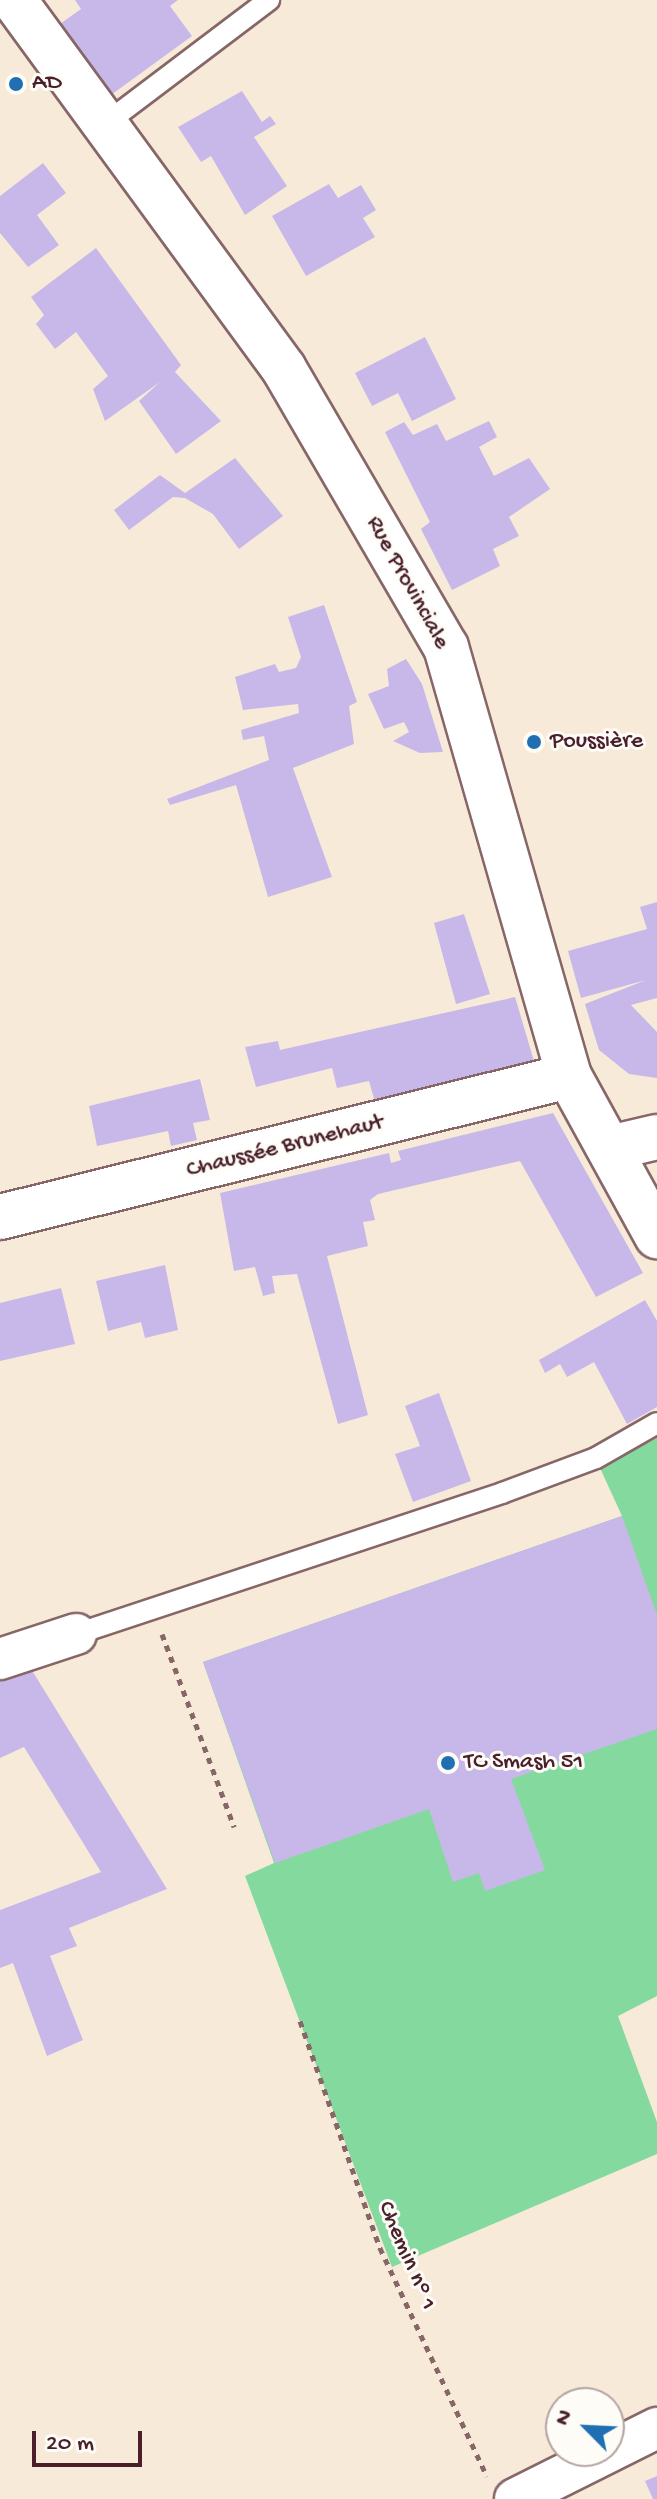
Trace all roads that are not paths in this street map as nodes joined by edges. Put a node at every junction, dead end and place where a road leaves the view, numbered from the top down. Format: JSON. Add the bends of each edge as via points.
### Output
{"nodes":[{"id":1,"x":14,"y":0,"type":"edge"},
{"id":2,"x":269,"y":0,"type":"edge"},
{"id":3,"x":105,"y":124,"type":"junction"},
{"id":4,"x":569,"y":1076,"type":"junction"},
{"id":5,"x":657,"y":1137,"type":"edge"},
{"id":6,"x":610,"y":1148,"type":"junction"},
{"id":7,"x":0,"y":1217,"type":"edge"},
{"id":8,"x":657,"y":1236,"type":"edge"},
{"id":9,"x":657,"y":1423,"type":"edge"},
{"id":10,"x":76,"y":1634,"type":"joint"},
{"id":11,"x":0,"y":1659,"type":"edge"},
{"id":12,"x":657,"y":2428,"type":"edge"},
{"id":13,"x":503,"y":2492,"type":"edge"}],
"edges":[{"from":1,"to":3,"type":"main road","name":"Rue Provinciale"},
{"from":2,"to":3,"type":"lane"},
{"from":3,"to":4,"type":"main road","name":"Rue Provinciale","via":[[284,369],[446,647]]},
{"from":4,"to":6,"type":"main road","name":"Rue Provinciale"},
{"from":4,"to":7,"type":"main road","name":"Chaussée Brunehaut"},
{"from":5,"to":6,"type":"main road"},
{"from":6,"to":8,"type":"main road","name":"Rue Provinciale"},
{"from":9,"to":10,"type":"lane","via":[[596,1458],[502,1493]]},
{"from":10,"to":11,"type":"street"},
{"from":12,"to":13,"type":"street"}]}
